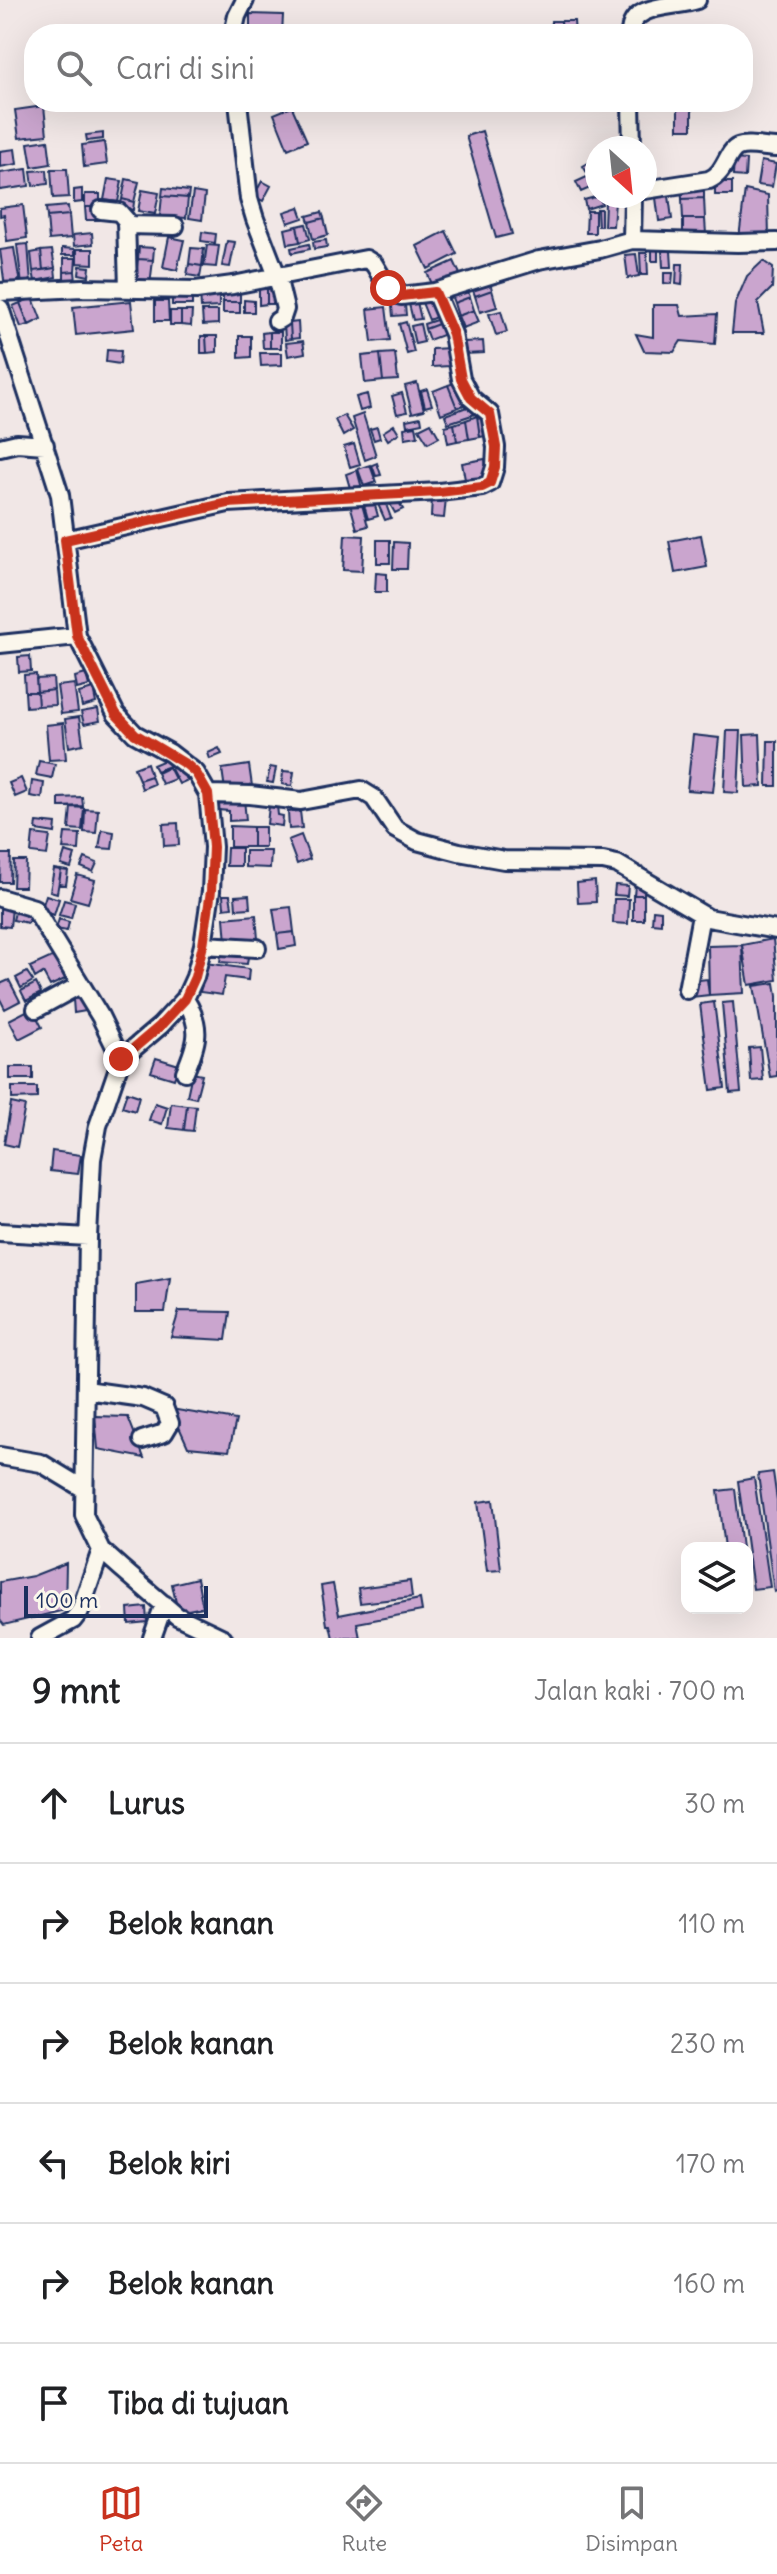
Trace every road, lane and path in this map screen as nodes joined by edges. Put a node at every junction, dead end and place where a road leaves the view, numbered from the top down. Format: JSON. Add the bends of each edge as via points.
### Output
{"nodes":[{"id":1,"x":245,"y":0,"type":"edge"},
{"id":2,"x":697,"y":0,"type":"edge"},
{"id":3,"x":235,"y":24,"type":"edge"},
{"id":4,"x":632,"y":24,"type":"edge"},
{"id":5,"x":239,"y":112,"type":"edge"},
{"id":6,"x":631,"y":112,"type":"edge"},
{"id":7,"x":632,"y":136,"type":"edge"},
{"id":8,"x":777,"y":148,"type":"edge"},
{"id":9,"x":657,"y":188,"type":"edge"},
{"id":10,"x":633,"y":208,"type":"edge"},
{"id":11,"x":101,"y":210,"type":"dead end"},
{"id":12,"x":126,"y":225,"type":"junction"},
{"id":13,"x":175,"y":226,"type":"dead end"},
{"id":14,"x":632,"y":240,"type":"junction"},
{"id":15,"x":777,"y":242,"type":"edge"},
{"id":16,"x":277,"y":276,"type":"junction"},
{"id":17,"x":128,"y":288,"type":"junction"},
{"id":18,"x":0,"y":292,"type":"edge"},
{"id":19,"x":435,"y":292,"type":"junction"},
{"id":20,"x":0,"y":308,"type":"edge"},
{"id":21,"x":277,"y":321,"type":"dead end"},
{"id":22,"x":45,"y":445,"type":"junction"},
{"id":23,"x":0,"y":447,"type":"edge"},
{"id":24,"x":65,"y":540,"type":"junction"},
{"id":25,"x":77,"y":636,"type":"junction"},
{"id":26,"x":0,"y":644,"type":"edge"},
{"id":27,"x":208,"y":794,"type":"junction"},
{"id":28,"x":0,"y":898,"type":"edge"},
{"id":29,"x":701,"y":915,"type":"junction"},
{"id":30,"x":777,"y":930,"type":"edge"},
{"id":31,"x":203,"y":945,"type":"junction"},
{"id":32,"x":257,"y":948,"type":"dead end"},
{"id":33,"x":80,"y":985,"type":"junction"},
{"id":34,"x":687,"y":990,"type":"dead end"},
{"id":35,"x":185,"y":999,"type":"junction"},
{"id":36,"x":36,"y":1009,"type":"dead end"},
{"id":37,"x":121,"y":1059,"type":"junction"},
{"id":38,"x":185,"y":1072,"type":"dead end"},
{"id":39,"x":0,"y":1232,"type":"edge"},
{"id":40,"x":88,"y":1237,"type":"junction"},
{"id":41,"x":86,"y":1390,"type":"junction"},
{"id":42,"x":142,"y":1440,"type":"dead end"},
{"id":43,"x":0,"y":1456,"type":"edge"},
{"id":44,"x":84,"y":1489,"type":"junction"},
{"id":45,"x":101,"y":1550,"type":"junction"},
{"id":46,"x":164,"y":1604,"type":"junction"},
{"id":47,"x":40,"y":1638,"type":"edge"},
{"id":48,"x":152,"y":1638,"type":"edge"},
{"id":49,"x":223,"y":1638,"type":"edge"}],
"edges":[{"from":1,"to":3,"type":"street"},
{"from":2,"to":4,"type":"street","via":[[644,12]]},
{"from":5,"to":16,"type":"street","via":[[249,199]]},
{"from":6,"to":7,"type":"street"},
{"from":8,"to":9,"type":"street","via":[[739,147],[717,177]]},
{"from":10,"to":14,"type":"street"},
{"from":11,"to":12,"type":"street","via":[[119,212]]},
{"from":12,"to":13,"type":"street"},
{"from":12,"to":17,"type":"street"},
{"from":14,"to":15,"type":"street"},
{"from":14,"to":19,"type":"street","via":[[539,260]]},
{"from":16,"to":17,"type":"street","via":[[196,290]]},
{"from":16,"to":19,"type":"street","via":[[366,259],[394,294]]},
{"from":16,"to":21,"type":"street","via":[[285,309]]},
{"from":17,"to":18,"type":"street"},
{"from":19,"to":24,"type":"street","via":[[453,334],[461,379],[471,398],[490,414],[496,447],[490,483],[439,492],[228,503]]},
{"from":20,"to":22,"type":"street"},
{"from":22,"to":23,"type":"street"},
{"from":22,"to":24,"type":"street","via":[[60,495]]},
{"from":24,"to":25,"type":"street"},
{"from":25,"to":26,"type":"street"},
{"from":25,"to":27,"type":"street","via":[[116,714],[135,734],[187,765]]},
{"from":27,"to":29,"type":"street","via":[[301,801],[361,790],[374,798],[395,829],[417,841],[504,860],[617,864]]},
{"from":27,"to":31,"type":"street","via":[[212,862]]},
{"from":28,"to":33,"type":"street","via":[[34,908]]},
{"from":29,"to":30,"type":"street"},
{"from":29,"to":34,"type":"street"},
{"from":31,"to":32,"type":"street"},
{"from":31,"to":35,"type":"street"},
{"from":33,"to":36,"type":"street"},
{"from":33,"to":37,"type":"street"},
{"from":35,"to":37,"type":"street"},
{"from":35,"to":38,"type":"street","via":[[197,1030]]},
{"from":37,"to":40,"type":"street","via":[[98,1126]]},
{"from":39,"to":40,"type":"street"},
{"from":40,"to":41,"type":"street"},
{"from":41,"to":42,"type":"street","via":[[143,1398],[164,1407],[170,1423],[164,1433]]},
{"from":41,"to":44,"type":"street"},
{"from":43,"to":44,"type":"street","via":[[41,1463]]},
{"from":44,"to":45,"type":"street","via":[[84,1515]]},
{"from":45,"to":46,"type":"street"},
{"from":45,"to":47,"type":"street","via":[[80,1611]]},
{"from":46,"to":48,"type":"street"},
{"from":46,"to":49,"type":"street"}]}
